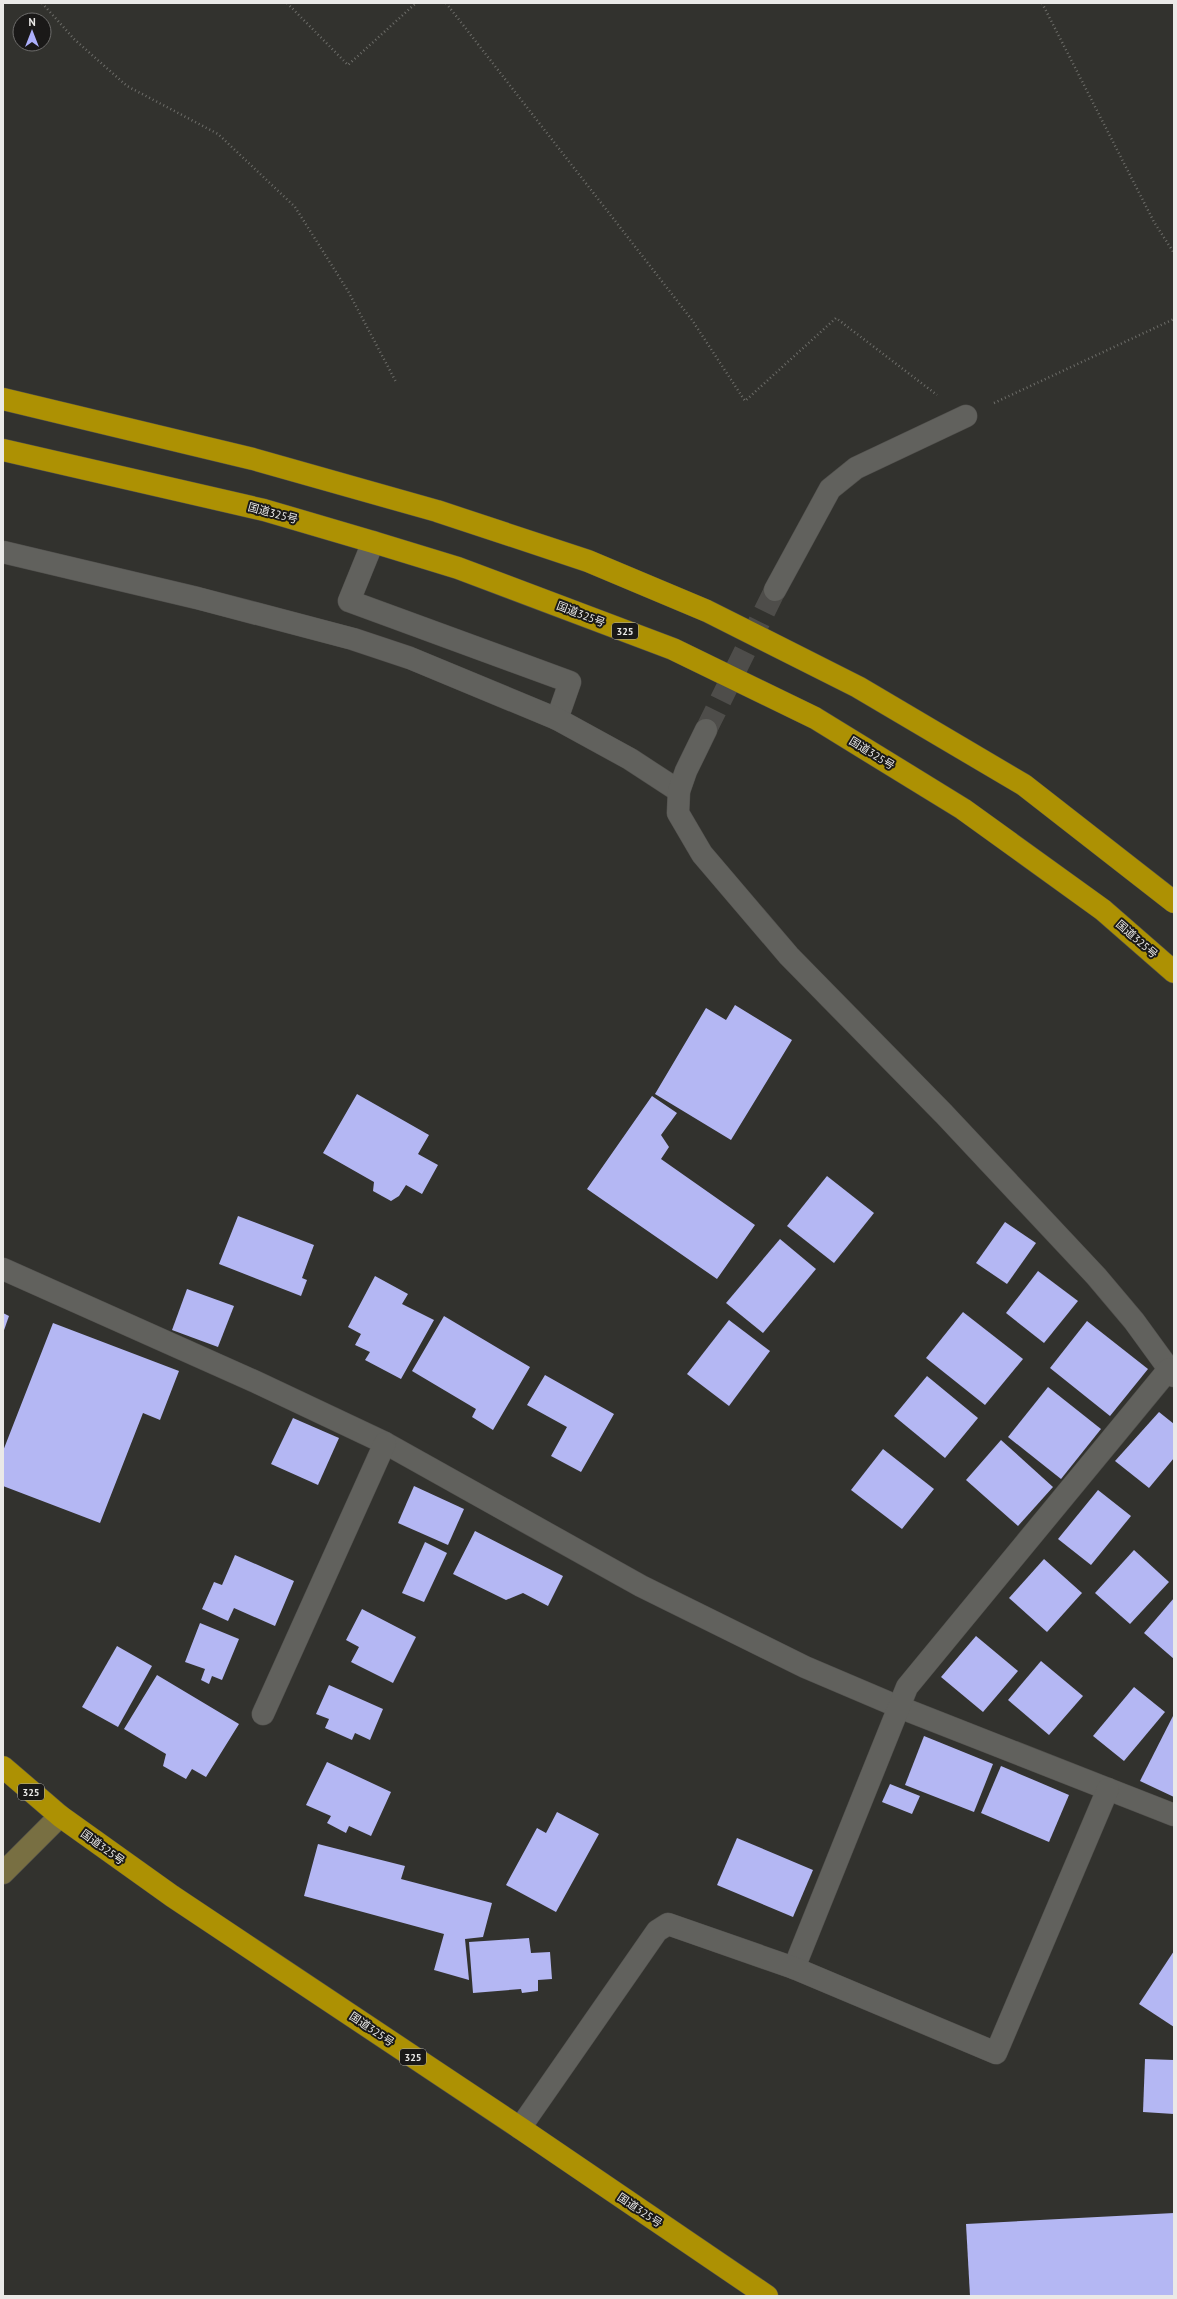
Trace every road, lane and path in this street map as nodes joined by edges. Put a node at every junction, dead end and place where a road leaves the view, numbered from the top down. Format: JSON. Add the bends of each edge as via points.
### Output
{"nodes":[{"id":1,"x":42,"y":3,"type":"edge"},
{"id":2,"x":287,"y":3,"type":"edge"},
{"id":3,"x":416,"y":3,"type":"edge"},
{"id":4,"x":446,"y":3,"type":"edge"},
{"id":5,"x":1042,"y":3,"type":"edge"},
{"id":6,"x":1174,"y":253,"type":"edge"},
{"id":7,"x":1174,"y":319,"type":"edge"},
{"id":8,"x":396,"y":382,"type":"dead end"},
{"id":9,"x":3,"y":399,"type":"edge"},
{"id":10,"x":966,"y":416,"type":"junction"},
{"id":11,"x":3,"y":450,"type":"edge"},
{"id":12,"x":373,"y":542,"type":"junction"},
{"id":13,"x":3,"y":552,"type":"edge"},
{"id":14,"x":775,"y":590,"type":"tunnel mouth"},
{"id":15,"x":556,"y":719,"type":"junction"},
{"id":16,"x":706,"y":730,"type":"tunnel mouth"},
{"id":17,"x":679,"y":791,"type":"junction"},
{"id":18,"x":1174,"y":902,"type":"edge"},
{"id":19,"x":1174,"y":972,"type":"edge"},
{"id":20,"x":3,"y":1269,"type":"edge"},
{"id":21,"x":1172,"y":1372,"type":"edge"},
{"id":22,"x":385,"y":1443,"type":"junction"},
{"id":23,"x":899,"y":1707,"type":"junction"},
{"id":24,"x":263,"y":1714,"type":"dead end"},
{"id":25,"x":3,"y":1767,"type":"edge"},
{"id":26,"x":1108,"y":1789,"type":"junction"},
{"id":27,"x":1174,"y":1815,"type":"edge"},
{"id":28,"x":60,"y":1816,"type":"junction"},
{"id":29,"x":3,"y":1873,"type":"edge"},
{"id":30,"x":794,"y":1968,"type":"junction"},
{"id":31,"x":520,"y":2128,"type":"junction"},
{"id":32,"x":767,"y":2296,"type":"edge"}],
"edges":[{"from":1,"to":8,"type":"path","via":[[74,40],[127,86],[218,134],[295,207],[348,290]]},
{"from":2,"to":3,"type":"path","via":[[348,65]]},
{"from":4,"to":10,"type":"path","via":[[692,320],[745,401],[836,318]]},
{"from":5,"to":6,"type":"path","via":[[1154,222]]},
{"from":7,"to":10,"type":"path"},
{"from":9,"to":18,"type":"highway","via":[[253,459],[437,511],[588,561],[707,611],[858,687],[1024,786]]},
{"from":10,"to":14,"type":"street","via":[[856,468],[830,489]]},
{"from":11,"to":12,"type":"highway","name":"国道325号","number":"325","via":[[264,510]]},
{"from":12,"to":15,"type":"street","via":[[349,601],[570,682]]},
{"from":12,"to":19,"type":"highway","name":"国道325号","number":"325","via":[[458,568],[673,649],[815,718],[963,809],[1103,910]]},
{"from":13,"to":15,"type":"street","via":[[197,598],[352,639],[410,658]]},
{"from":15,"to":17,"type":"street","via":[[630,759]]},
{"from":16,"to":17,"type":"street"},
{"from":17,"to":21,"type":"street","via":[[678,813],[702,854],[735,893],[789,956],[944,1114],[1096,1276]]},
{"from":20,"to":22,"type":"street","via":[[256,1382]]},
{"from":21,"to":23,"type":"street","via":[[907,1687]]},
{"from":22,"to":23,"type":"street","via":[[641,1586],[805,1667]]},
{"from":22,"to":24,"type":"street"},
{"from":23,"to":26,"type":"street"},
{"from":23,"to":30,"type":"street"},
{"from":25,"to":28,"type":"highway","name":"国道325号","number":"325"},
{"from":26,"to":27,"type":"street"},
{"from":26,"to":30,"type":"street","via":[[996,2053]]},
{"from":28,"to":29,"type":"main road"},
{"from":28,"to":31,"type":"highway","name":"国道325号","number":"325","via":[[172,1896]]},
{"from":30,"to":31,"type":"street","via":[[668,1924],[657,1931]]},
{"from":31,"to":32,"type":"highway","name":"国道325号","number":"325"}]}
